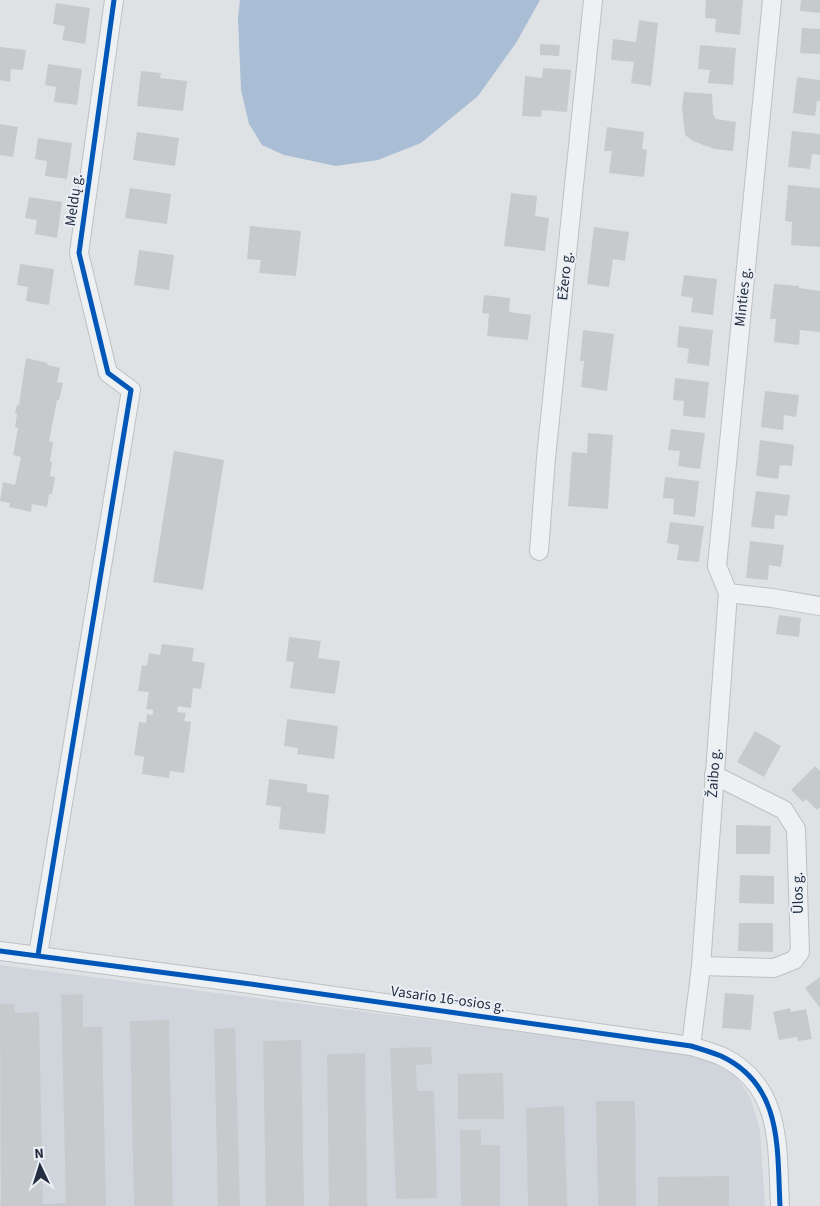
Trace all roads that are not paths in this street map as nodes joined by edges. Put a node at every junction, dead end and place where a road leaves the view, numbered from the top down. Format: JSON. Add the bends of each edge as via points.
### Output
{"nodes":[{"id":1,"x":114,"y":0,"type":"edge"},
{"id":2,"x":593,"y":0,"type":"edge"},
{"id":3,"x":772,"y":0,"type":"edge"},
{"id":4,"x":539,"y":551,"type":"dead end"},
{"id":5,"x":728,"y":593,"type":"junction"},
{"id":6,"x":820,"y":606,"type":"edge"},
{"id":7,"x":714,"y":775,"type":"junction"},
{"id":8,"x":0,"y":951,"type":"edge"},
{"id":9,"x":38,"y":956,"type":"junction"},
{"id":10,"x":701,"y":966,"type":"junction"},
{"id":11,"x":692,"y":1046,"type":"junction"},
{"id":12,"x":780,"y":1206,"type":"edge"}],
"edges":[{"from":1,"to":9,"type":"street","name":"Meldų g.","via":[[79,253],[108,373],[131,390]]},
{"from":2,"to":4,"type":"street","name":"Ežero g."},
{"from":3,"to":5,"type":"street","name":"Minties g.","via":[[717,566]]},
{"from":5,"to":6,"type":"street"},
{"from":5,"to":7,"type":"street","name":"Žaibo g."},
{"from":7,"to":10,"type":"street","name":"Žaibo g."},
{"from":7,"to":10,"type":"street","name":"Ūlos g.","via":[[784,810],[796,829],[800,952],[794,960],[774,968]]},
{"from":8,"to":9,"type":"street","name":"Vasario 16-osios g."},
{"from":9,"to":11,"type":"street","name":"Vasario 16-osios g."},
{"from":10,"to":11,"type":"street","name":"Žaibo g."},
{"from":11,"to":12,"type":"street","name":"Vasario 16-osios g.","via":[[721,1056],[743,1071],[761,1090],[771,1108]]}]}
